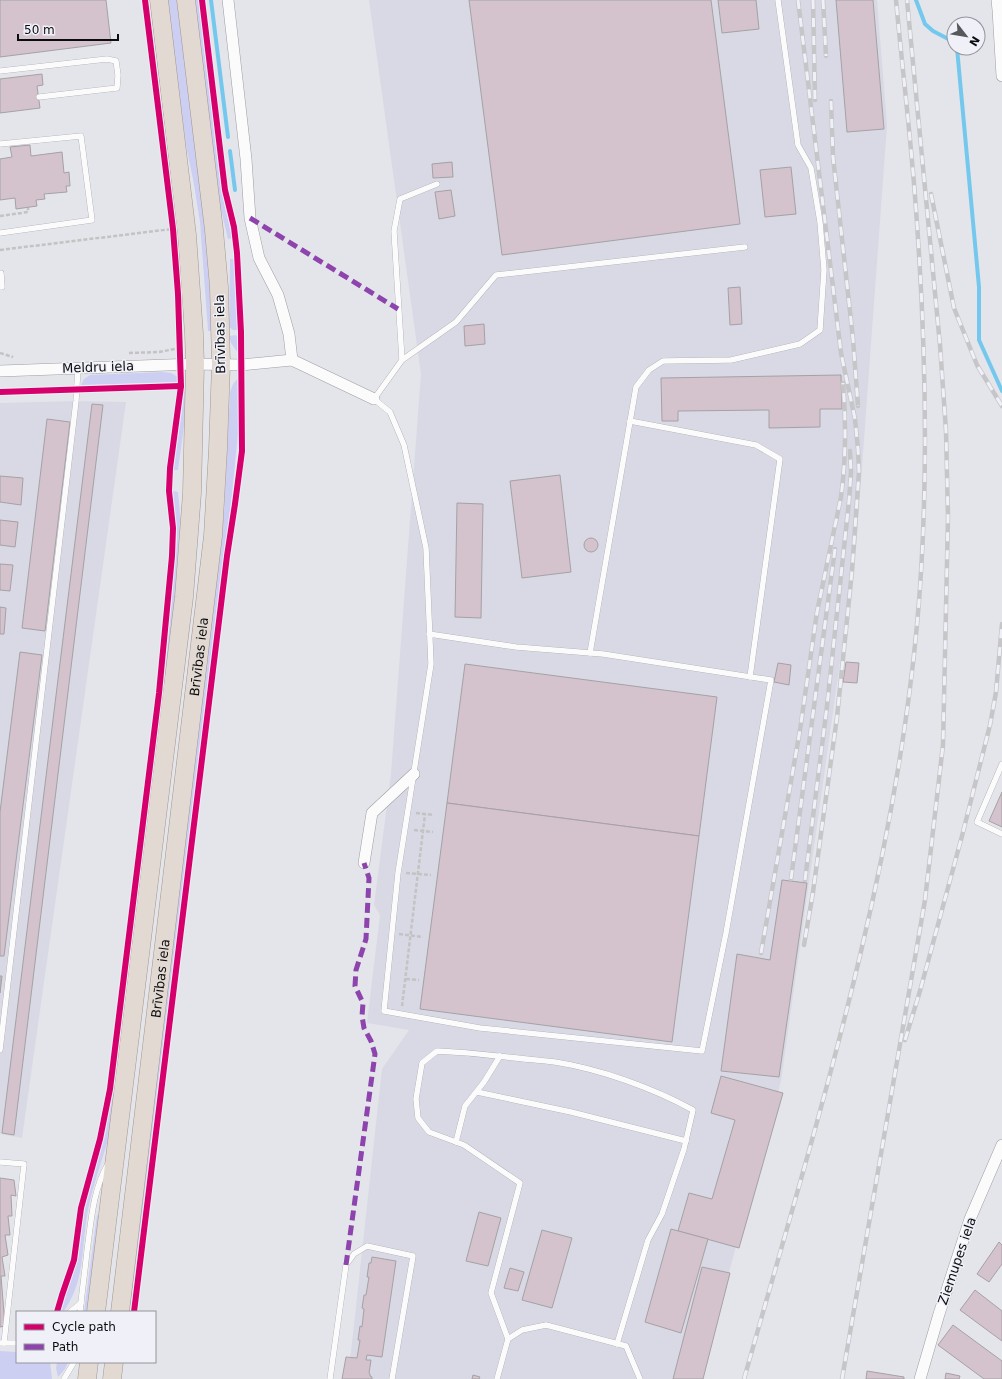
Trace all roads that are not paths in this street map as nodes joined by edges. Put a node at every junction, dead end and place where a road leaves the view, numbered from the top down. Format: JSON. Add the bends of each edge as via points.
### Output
{"nodes":[{"id":1,"x":159,"y":0,"type":"edge"},
{"id":2,"x":186,"y":0,"type":"edge"},
{"id":3,"x":228,"y":0,"type":"edge"},
{"id":4,"x":778,"y":0,"type":"edge"},
{"id":5,"x":1000,"y":8,"type":"edge"},
{"id":6,"x":0,"y":71,"type":"edge"},
{"id":7,"x":1002,"y":76,"type":"edge"},
{"id":8,"x":39,"y":97,"type":"dead end"},
{"id":9,"x":0,"y":144,"type":"edge"},
{"id":10,"x":437,"y":184,"type":"dead end"},
{"id":11,"x":0,"y":233,"type":"edge"},
{"id":12,"x":745,"y":247,"type":"dead end"},
{"id":13,"x":1,"y":273,"type":"edge"},
{"id":14,"x":0,"y":287,"type":"edge"},
{"id":15,"x":292,"y":360,"type":"junction"},
{"id":16,"x":402,"y":360,"type":"junction"},
{"id":17,"x":188,"y":364,"type":"junction"},
{"id":18,"x":221,"y":364,"type":"junction"},
{"id":19,"x":78,"y":368,"type":"junction"},
{"id":20,"x":0,"y":371,"type":"edge"},
{"id":21,"x":374,"y":399,"type":"junction"},
{"id":22,"x":630,"y":421,"type":"junction"},
{"id":23,"x":429,"y":634,"type":"junction"},
{"id":24,"x":590,"y":653,"type":"junction"},
{"id":25,"x":750,"y":677,"type":"junction"},
{"id":26,"x":1002,"y":764,"type":"edge"},
{"id":27,"x":414,"y":774,"type":"junction"},
{"id":28,"x":1002,"y":834,"type":"edge"},
{"id":29,"x":364,"y":863,"type":"dead end"},
{"id":30,"x":0,"y":1050,"type":"edge"},
{"id":31,"x":500,"y":1056,"type":"junction"},
{"id":32,"x":477,"y":1092,"type":"junction"},
{"id":33,"x":686,"y":1141,"type":"junction"},
{"id":34,"x":456,"y":1142,"type":"junction"},
{"id":35,"x":1002,"y":1145,"type":"edge"},
{"id":36,"x":0,"y":1162,"type":"edge"},
{"id":37,"x":88,"y":1307,"type":"edge"},
{"id":38,"x":74,"y":1311,"type":"edge"},
{"id":39,"x":120,"y":1311,"type":"edge"},
{"id":40,"x":508,"y":1339,"type":"junction"},
{"id":41,"x":2,"y":1343,"type":"edge"},
{"id":42,"x":16,"y":1343,"type":"edge"},
{"id":43,"x":617,"y":1344,"type":"junction"},
{"id":44,"x":73,"y":1363,"type":"edge"},
{"id":45,"x":89,"y":1363,"type":"edge"},
{"id":46,"x":114,"y":1363,"type":"edge"},
{"id":47,"x":64,"y":1379,"type":"edge"},
{"id":48,"x":87,"y":1379,"type":"edge"},
{"id":49,"x":112,"y":1379,"type":"edge"},
{"id":50,"x":330,"y":1379,"type":"edge"},
{"id":51,"x":392,"y":1379,"type":"edge"},
{"id":52,"x":497,"y":1379,"type":"edge"},
{"id":53,"x":640,"y":1379,"type":"edge"},
{"id":54,"x":920,"y":1379,"type":"edge"}],
"edges":[{"from":1,"to":17,"type":"highway","name":"Brīvības iela","via":[[187,235],[194,334]]},
{"from":2,"to":18,"type":"highway","name":"Brīvības iela","via":[[214,237]]},
{"from":3,"to":15,"type":"street","via":[[250,218],[258,258],[278,295],[289,334]]},
{"from":4,"to":22,"type":"lane","via":[[798,145],[811,168],[820,222],[824,270],[820,330],[800,344],[731,360],[664,361],[649,370],[636,387]]},
{"from":5,"to":7,"type":"street"},
{"from":6,"to":8,"type":"lane","via":[[107,58],[116,61],[117,88]]},
{"from":9,"to":11,"type":"lane","via":[[81,136],[92,220]]},
{"from":10,"to":16,"type":"lane","via":[[400,199],[394,231]]},
{"from":12,"to":16,"type":"lane","via":[[496,275],[456,322]]},
{"from":13,"to":14,"type":"lane"},
{"from":15,"to":18,"type":"street","name":"Meldru iela","via":[[241,365]]},
{"from":15,"to":21,"type":"street"},
{"from":16,"to":21,"type":"lane"},
{"from":17,"to":18,"type":"street","name":"Meldru iela"},
{"from":17,"to":19,"type":"street","name":"Meldru iela"},
{"from":17,"to":37,"type":"highway","name":"Brīvības iela","via":[[192,493],[184,597],[116,1151]]},
{"from":18,"to":39,"type":"highway","name":"Brīvības iela","via":[[213,536]]},
{"from":19,"to":20,"type":"street","name":"Meldru iela"},
{"from":19,"to":30,"type":"lane"},
{"from":21,"to":23,"type":"lane","via":[[390,412],[404,445],[426,548]]},
{"from":22,"to":24,"type":"lane"},
{"from":22,"to":25,"type":"lane","via":[[756,445],[780,460]]},
{"from":23,"to":24,"type":"lane","via":[[516,647]]},
{"from":23,"to":27,"type":"lane","via":[[431,664]]},
{"from":24,"to":25,"type":"lane"},
{"from":25,"to":27,"type":"lane","via":[[771,680],[702,1052],[480,1028],[384,1011],[398,873]]},
{"from":26,"to":28,"type":"lane","via":[[977,822]]},
{"from":27,"to":29,"type":"street","via":[[372,813]]},
{"from":31,"to":32,"type":"lane"},
{"from":31,"to":33,"type":"lane","via":[[593,1070],[681,1103],[693,1110]]},
{"from":31,"to":34,"type":"lane","via":[[437,1050],[422,1063],[416,1099],[418,1118],[429,1132]]},
{"from":32,"to":33,"type":"lane"},
{"from":32,"to":34,"type":"lane","via":[[465,1106]]},
{"from":33,"to":43,"type":"lane","via":[[662,1214],[648,1240]]},
{"from":34,"to":40,"type":"lane","via":[[520,1183],[491,1293]]},
{"from":35,"to":54,"type":"street","name":"Ziemupes iela","via":[[970,1219],[938,1314]]},
{"from":36,"to":41,"type":"lane","via":[[24,1164]]},
{"from":37,"to":38,"type":"lane"},
{"from":40,"to":43,"type":"lane","via":[[522,1330],[546,1325]]},
{"from":40,"to":52,"type":"lane"},
{"from":41,"to":42,"type":"lane"},
{"from":43,"to":53,"type":"lane","via":[[626,1346]]},
{"from":44,"to":47,"type":"lane"},
{"from":45,"to":48,"type":"highway"},
{"from":46,"to":49,"type":"highway"},
{"from":50,"to":51,"type":"lane","via":[[346,1265],[354,1254],[367,1246],[413,1256]]}]}
